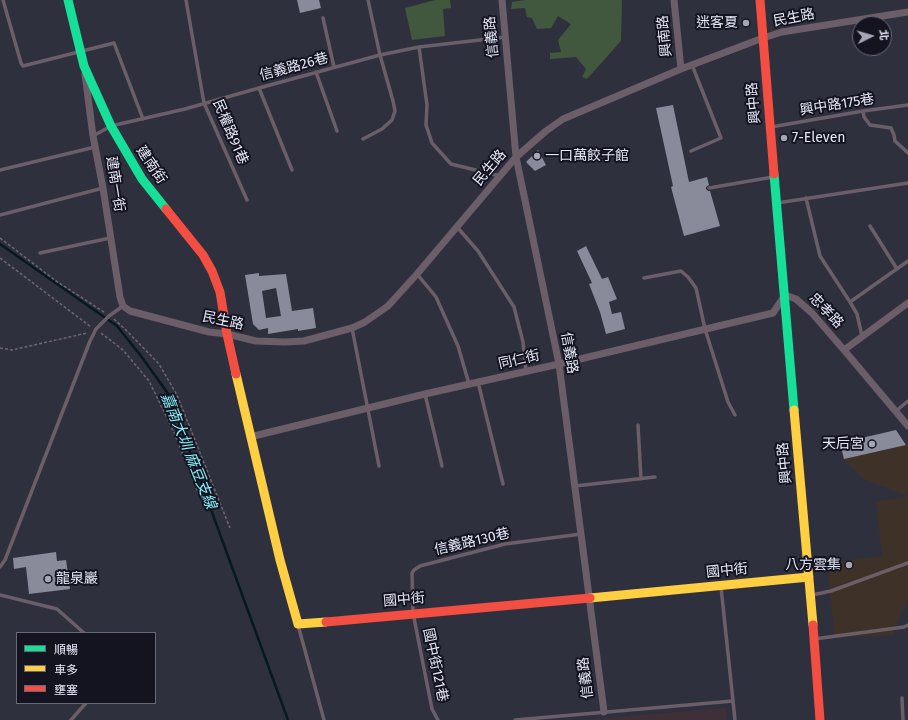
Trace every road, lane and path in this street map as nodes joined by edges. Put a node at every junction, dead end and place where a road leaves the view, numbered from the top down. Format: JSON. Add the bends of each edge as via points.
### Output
{"nodes":[{"id":1,"x":3,"y":0,"type":"edge"},
{"id":2,"x":68,"y":0,"type":"edge"},
{"id":3,"x":186,"y":0,"type":"edge"},
{"id":4,"x":368,"y":0,"type":"edge"},
{"id":5,"x":502,"y":0,"type":"edge"},
{"id":6,"x":674,"y":0,"type":"edge"},
{"id":7,"x":760,"y":0,"type":"edge"},
{"id":8,"x":908,"y":12,"type":"edge"},
{"id":9,"x":323,"y":18,"type":"dead end"},
{"id":10,"x":506,"y":37,"type":"junction"},
{"id":11,"x":763,"y":38,"type":"junction"},
{"id":12,"x":419,"y":47,"type":"junction"},
{"id":13,"x":80,"y":51,"type":"junction"},
{"id":14,"x":380,"y":55,"type":"junction"},
{"id":15,"x":692,"y":65,"type":"junction"},
{"id":16,"x":84,"y":66,"type":"junction"},
{"id":17,"x":334,"y":67,"type":"junction"},
{"id":18,"x":681,"y":69,"type":"junction"},
{"id":19,"x":316,"y":72,"type":"junction"},
{"id":20,"x":259,"y":88,"type":"junction"},
{"id":21,"x":204,"y":103,"type":"junction"},
{"id":22,"x":908,"y":105,"type":"edge"},
{"id":23,"x":863,"y":111,"type":"junction"},
{"id":24,"x":142,"y":119,"type":"junction"},
{"id":25,"x":111,"y":126,"type":"junction"},
{"id":26,"x":770,"y":128,"type":"junction"},
{"id":27,"x":337,"y":131,"type":"dead end"},
{"id":28,"x":93,"y":136,"type":"junction"},
{"id":29,"x":363,"y":138,"type":"dead end"},
{"id":30,"x":95,"y":147,"type":"junction"},
{"id":31,"x":691,"y":151,"type":"dead end"},
{"id":32,"x":908,"y":153,"type":"edge"},
{"id":33,"x":516,"y":157,"type":"junction"},
{"id":34,"x":0,"y":170,"type":"edge"},
{"id":35,"x":292,"y":170,"type":"dead end"},
{"id":36,"x":501,"y":176,"type":"junction"},
{"id":37,"x":774,"y":177,"type":"junction"},
{"id":38,"x":908,"y":183,"type":"edge"},
{"id":39,"x":103,"y":188,"type":"junction"},
{"id":40,"x":709,"y":188,"type":"dead end"},
{"id":41,"x":806,"y":198,"type":"junction"},
{"id":42,"x":247,"y":200,"type":"dead end"},
{"id":43,"x":776,"y":203,"type":"junction"},
{"id":44,"x":0,"y":215,"type":"edge"},
{"id":45,"x":870,"y":226,"type":"dead end"},
{"id":46,"x":457,"y":227,"type":"junction"},
{"id":47,"x":0,"y":238,"type":"edge"},
{"id":48,"x":110,"y":238,"type":"junction"},
{"id":49,"x":40,"y":253,"type":"dead end"},
{"id":50,"x":0,"y":258,"type":"edge"},
{"id":51,"x":908,"y":261,"type":"edge"},
{"id":52,"x":897,"y":269,"type":"junction"},
{"id":53,"x":417,"y":274,"type":"junction"},
{"id":54,"x":644,"y":278,"type":"dead end"},
{"id":55,"x":785,"y":295,"type":"junction"},
{"id":56,"x":850,"y":302,"type":"junction"},
{"id":57,"x":908,"y":303,"type":"edge"},
{"id":58,"x":123,"y":306,"type":"junction"},
{"id":59,"x":109,"y":316,"type":"junction"},
{"id":60,"x":352,"y":328,"type":"junction"},
{"id":61,"x":96,"y":329,"type":"junction"},
{"id":62,"x":704,"y":329,"type":"junction"},
{"id":63,"x":227,"y":334,"type":"junction"},
{"id":64,"x":862,"y":336,"type":"junction"},
{"id":65,"x":0,"y":348,"type":"edge"},
{"id":66,"x":844,"y":350,"type":"junction"},
{"id":67,"x":559,"y":364,"type":"junction"},
{"id":68,"x":526,"y":371,"type":"junction"},
{"id":69,"x":478,"y":382,"type":"junction"},
{"id":70,"x":469,"y":384,"type":"junction"},
{"id":71,"x":425,"y":394,"type":"junction"},
{"id":72,"x":908,"y":401,"type":"edge"},
{"id":73,"x":368,"y":408,"type":"junction"},
{"id":74,"x":896,"y":410,"type":"junction"},
{"id":75,"x":735,"y":415,"type":"dead end"},
{"id":76,"x":638,"y":425,"type":"dead end"},
{"id":77,"x":908,"y":426,"type":"edge"},
{"id":78,"x":250,"y":438,"type":"junction"},
{"id":79,"x":380,"y":466,"type":"dead end"},
{"id":80,"x":442,"y":466,"type":"dead end"},
{"id":81,"x":655,"y":477,"type":"dead end"},
{"id":82,"x":641,"y":479,"type":"junction"},
{"id":83,"x":504,"y":484,"type":"dead end"},
{"id":84,"x":574,"y":486,"type":"junction"},
{"id":85,"x":199,"y":495,"type":"dead end"},
{"id":86,"x":230,"y":528,"type":"dead end"},
{"id":87,"x":581,"y":534,"type":"junction"},
{"id":88,"x":908,"y":563,"type":"edge"},
{"id":89,"x":0,"y":567,"type":"edge"},
{"id":90,"x":809,"y":577,"type":"junction"},
{"id":91,"x":721,"y":585,"type":"junction"},
{"id":92,"x":0,"y":595,"type":"edge"},
{"id":93,"x":811,"y":595,"type":"junction"},
{"id":94,"x":590,"y":598,"type":"junction"},
{"id":95,"x":413,"y":613,"type":"junction"},
{"id":96,"x":298,"y":624,"type":"junction"},
{"id":97,"x":908,"y":626,"type":"edge"},
{"id":98,"x":83,"y":632,"type":"edge"},
{"id":99,"x":814,"y":639,"type":"junction"},
{"id":100,"x":902,"y":698,"type":"dead end"},
{"id":101,"x":733,"y":700,"type":"junction"},
{"id":102,"x":85,"y":704,"type":"edge"},
{"id":103,"x":604,"y":712,"type":"junction"},
{"id":104,"x":71,"y":720,"type":"edge"},
{"id":105,"x":324,"y":720,"type":"edge"},
{"id":106,"x":438,"y":720,"type":"edge"},
{"id":107,"x":515,"y":720,"type":"edge"},
{"id":108,"x":735,"y":720,"type":"edge"},
{"id":109,"x":820,"y":720,"type":"edge"},
{"id":110,"x":903,"y":720,"type":"edge"}],
"edges":[{"from":1,"to":13,"type":"lane","via":[[20,63],[23,66]]},
{"from":2,"to":13,"type":"street","name":"建南街"},
{"from":3,"to":21,"type":"lane","name":"民權路91巷"},
{"from":4,"to":14,"type":"lane"},
{"from":5,"to":10,"type":"street","name":"信義路"},
{"from":6,"to":18,"type":"street","name":"興南路"},
{"from":7,"to":11,"type":"street","name":"興中路"},
{"from":8,"to":11,"type":"street","name":"民生路","via":[[782,32]]},
{"from":9,"to":17,"type":"lane"},
{"from":10,"to":12,"type":"lane","name":"信義路26巷"},
{"from":10,"to":33,"type":"street","name":"信義路"},
{"from":11,"to":15,"type":"street","name":"民生路"},
{"from":11,"to":26,"type":"street","name":"興中路"},
{"from":12,"to":14,"type":"lane","name":"信義路26巷"},
{"from":12,"to":36,"type":"lane","via":[[427,105],[426,125],[432,143],[450,164]]},
{"from":13,"to":16,"type":"street","name":"建南街"},
{"from":13,"to":24,"type":"lane","via":[[114,43]]},
{"from":14,"to":17,"type":"lane","name":"信義路26巷"},
{"from":14,"to":29,"type":"lane","via":[[395,111],[392,120],[382,129]]},
{"from":15,"to":18,"type":"street","name":"民生路"},
{"from":15,"to":31,"type":"lane","via":[[721,138]]},
{"from":16,"to":25,"type":"street","name":"建南街"},
{"from":16,"to":28,"type":"street","name":"建南一街"},
{"from":17,"to":19,"type":"lane","name":"信義路26巷"},
{"from":18,"to":33,"type":"street","name":"民生路","via":[[563,119]]},
{"from":19,"to":20,"type":"lane","name":"信義路26巷"},
{"from":19,"to":27,"type":"lane"},
{"from":20,"to":21,"type":"lane","name":"信義路26巷"},
{"from":20,"to":35,"type":"lane"},
{"from":21,"to":24,"type":"lane","name":"信義路26巷"},
{"from":21,"to":42,"type":"lane","name":"民權路91巷"},
{"from":22,"to":23,"type":"lane","name":"興中路175巷"},
{"from":23,"to":26,"type":"lane","name":"興中路175巷"},
{"from":23,"to":32,"type":"lane","via":[[870,125],[891,128],[895,141]]},
{"from":24,"to":25,"type":"lane","name":"信義路26巷"},
{"from":25,"to":28,"type":"lane","name":"信義路26巷"},
{"from":25,"to":63,"type":"street","name":"建南街","via":[[142,179],[203,255],[212,271],[220,292]]},
{"from":26,"to":37,"type":"street","name":"興中路"},
{"from":28,"to":30,"type":"street","name":"建南一街"},
{"from":30,"to":34,"type":"lane"},
{"from":30,"to":39,"type":"street","name":"建南一街"},
{"from":33,"to":36,"type":"street","name":"民生路"},
{"from":33,"to":67,"type":"street","name":"信義路"},
{"from":36,"to":46,"type":"street","name":"民生路"},
{"from":37,"to":40,"type":"lane"},
{"from":37,"to":43,"type":"street","name":"興中路"},
{"from":38,"to":41,"type":"lane"},
{"from":39,"to":44,"type":"lane"},
{"from":39,"to":48,"type":"street","name":"建南一街"},
{"from":41,"to":43,"type":"lane"},
{"from":41,"to":56,"type":"lane","via":[[820,256]]},
{"from":43,"to":55,"type":"street","name":"興中路"},
{"from":45,"to":52,"type":"lane"},
{"from":46,"to":53,"type":"street","name":"民生路"},
{"from":46,"to":68,"type":"lane","via":[[478,251],[514,307],[523,342]]},
{"from":47,"to":59,"type":"path","via":[[56,281]]},
{"from":48,"to":49,"type":"lane"},
{"from":48,"to":58,"type":"street","name":"建南一街"},
{"from":50,"to":61,"type":"path"},
{"from":51,"to":52,"type":"lane"},
{"from":52,"to":56,"type":"lane"},
{"from":53,"to":60,"type":"street","name":"民生路","via":[[388,306]]},
{"from":53,"to":70,"type":"lane","via":[[436,297],[458,346]]},
{"from":54,"to":62,"type":"lane","via":[[681,271],[696,288]]},
{"from":55,"to":62,"type":"street","name":"同仁街","via":[[774,313]]},
{"from":55,"to":66,"type":"street","name":"忠孝路","via":[[796,299],[812,313]]},
{"from":55,"to":90,"type":"street","name":"興中路"},
{"from":56,"to":64,"type":"lane","via":[[857,314]]},
{"from":57,"to":64,"type":"street","name":"忠孝路"},
{"from":58,"to":59,"type":"lane"},
{"from":58,"to":63,"type":"street","name":"民生路","via":[[130,311],[209,332]]},
{"from":59,"to":61,"type":"lane"},
{"from":59,"to":86,"type":"path","via":[[159,364],[177,395]]},
{"from":60,"to":63,"type":"street","name":"民生路","via":[[304,341],[285,342],[256,341]]},
{"from":60,"to":73,"type":"lane"},
{"from":61,"to":65,"type":"path","via":[[12,350]]},
{"from":61,"to":85,"type":"path","via":[[123,350],[149,381],[174,430]]},
{"from":61,"to":89,"type":"lane","via":[[5,560]]},
{"from":62,"to":67,"type":"street","name":"同仁街"},
{"from":62,"to":75,"type":"lane","via":[[728,402]]},
{"from":63,"to":78,"type":"street"},
{"from":64,"to":66,"type":"street","name":"忠孝路"},
{"from":66,"to":74,"type":"street","name":"忠孝路"},
{"from":67,"to":68,"type":"street","name":"同仁街"},
{"from":67,"to":84,"type":"street","name":"信義路"},
{"from":68,"to":69,"type":"street","name":"同仁街"},
{"from":69,"to":70,"type":"street","name":"同仁街"},
{"from":69,"to":83,"type":"lane"},
{"from":70,"to":71,"type":"street","name":"同仁街"},
{"from":71,"to":73,"type":"street","name":"同仁街"},
{"from":71,"to":80,"type":"lane"},
{"from":72,"to":74,"type":"lane"},
{"from":73,"to":78,"type":"street","name":"同仁街"},
{"from":73,"to":79,"type":"lane"},
{"from":74,"to":77,"type":"street","name":"忠孝路"},
{"from":76,"to":82,"type":"lane"},
{"from":78,"to":96,"type":"street"},
{"from":81,"to":82,"type":"lane"},
{"from":82,"to":84,"type":"lane"},
{"from":84,"to":87,"type":"street","name":"信義路"},
{"from":87,"to":94,"type":"street","name":"信義路"},
{"from":87,"to":95,"type":"lane","name":"信義路130巷","via":[[505,544],[420,566],[412,573]]},
{"from":88,"to":93,"type":"lane","via":[[831,591]]},
{"from":90,"to":91,"type":"street","name":"國中街"},
{"from":90,"to":93,"type":"street","name":"興中路"},
{"from":91,"to":94,"type":"street","name":"國中街"},
{"from":91,"to":101,"type":"lane"},
{"from":92,"to":98,"type":"lane","via":[[57,609]]},
{"from":93,"to":99,"type":"street","name":"興中路"},
{"from":94,"to":95,"type":"street","name":"國中街"},
{"from":94,"to":103,"type":"street","name":"信義路"},
{"from":95,"to":96,"type":"street","name":"國中街"},
{"from":95,"to":106,"type":"lane","name":"國中街121巷","via":[[432,708]]},
{"from":96,"to":105,"type":"lane"},
{"from":97,"to":99,"type":"lane"},
{"from":99,"to":109,"type":"street","name":"興中路"},
{"from":100,"to":110,"type":"lane"},
{"from":101,"to":103,"type":"lane"},
{"from":101,"to":108,"type":"lane"},
{"from":102,"to":104,"type":"lane"},
{"from":103,"to":107,"type":"lane"}]}
